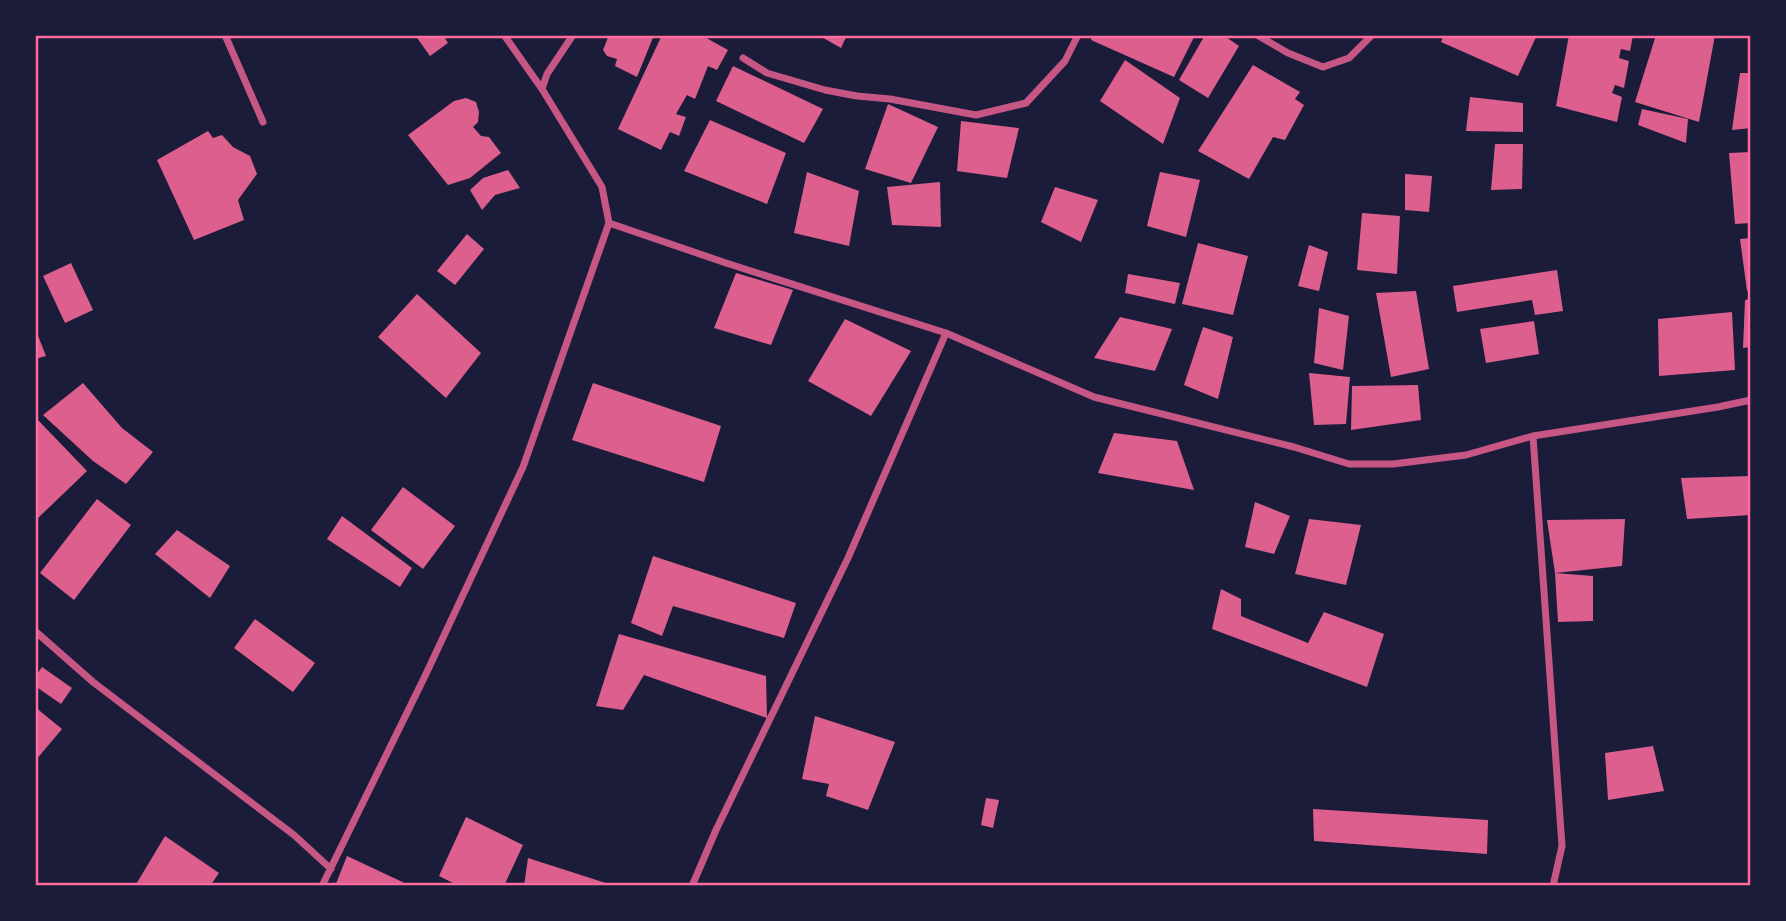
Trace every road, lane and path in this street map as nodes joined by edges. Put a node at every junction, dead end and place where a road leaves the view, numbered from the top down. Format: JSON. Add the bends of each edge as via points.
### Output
{"nodes":[{"id":1,"x":225,"y":35,"type":"edge"},
{"id":2,"x":504,"y":35,"type":"edge"},
{"id":3,"x":573,"y":35,"type":"edge"},
{"id":4,"x":1078,"y":35,"type":"edge"},
{"id":5,"x":1257,"y":35,"type":"edge"},
{"id":6,"x":1372,"y":35,"type":"edge"},
{"id":7,"x":743,"y":58,"type":"dead end"},
{"id":8,"x":542,"y":89,"type":"junction"},
{"id":9,"x":263,"y":122,"type":"dead end"},
{"id":10,"x":609,"y":223,"type":"junction"},
{"id":11,"x":946,"y":333,"type":"junction"},
{"id":12,"x":1751,"y":400,"type":"edge"},
{"id":13,"x":1532,"y":436,"type":"junction"},
{"id":14,"x":35,"y":631,"type":"edge"},
{"id":15,"x":331,"y":869,"type":"junction"},
{"id":16,"x":322,"y":886,"type":"edge"},
{"id":17,"x":692,"y":886,"type":"edge"},
{"id":18,"x":1553,"y":886,"type":"edge"}],
"edges":[{"from":1,"to":9,"type":"street"},
{"from":2,"to":8,"type":"street"},
{"from":3,"to":8,"type":"street"},
{"from":4,"to":7,"type":"street","via":[[1065,61],[1026,103],[976,115],[825,90],[767,73]]},
{"from":5,"to":6,"type":"street","via":[[1323,67],[1349,58]]},
{"from":8,"to":10,"type":"street","via":[[602,187]]},
{"from":10,"to":11,"type":"street"},
{"from":10,"to":15,"type":"street","via":[[523,467]]},
{"from":11,"to":13,"type":"street","via":[[1094,397],[1349,464],[1466,455]]},
{"from":11,"to":17,"type":"street","via":[[848,558]]},
{"from":12,"to":13,"type":"street"},
{"from":13,"to":18,"type":"street","via":[[1562,846]]},
{"from":14,"to":15,"type":"street"},
{"from":15,"to":16,"type":"street"}]}
